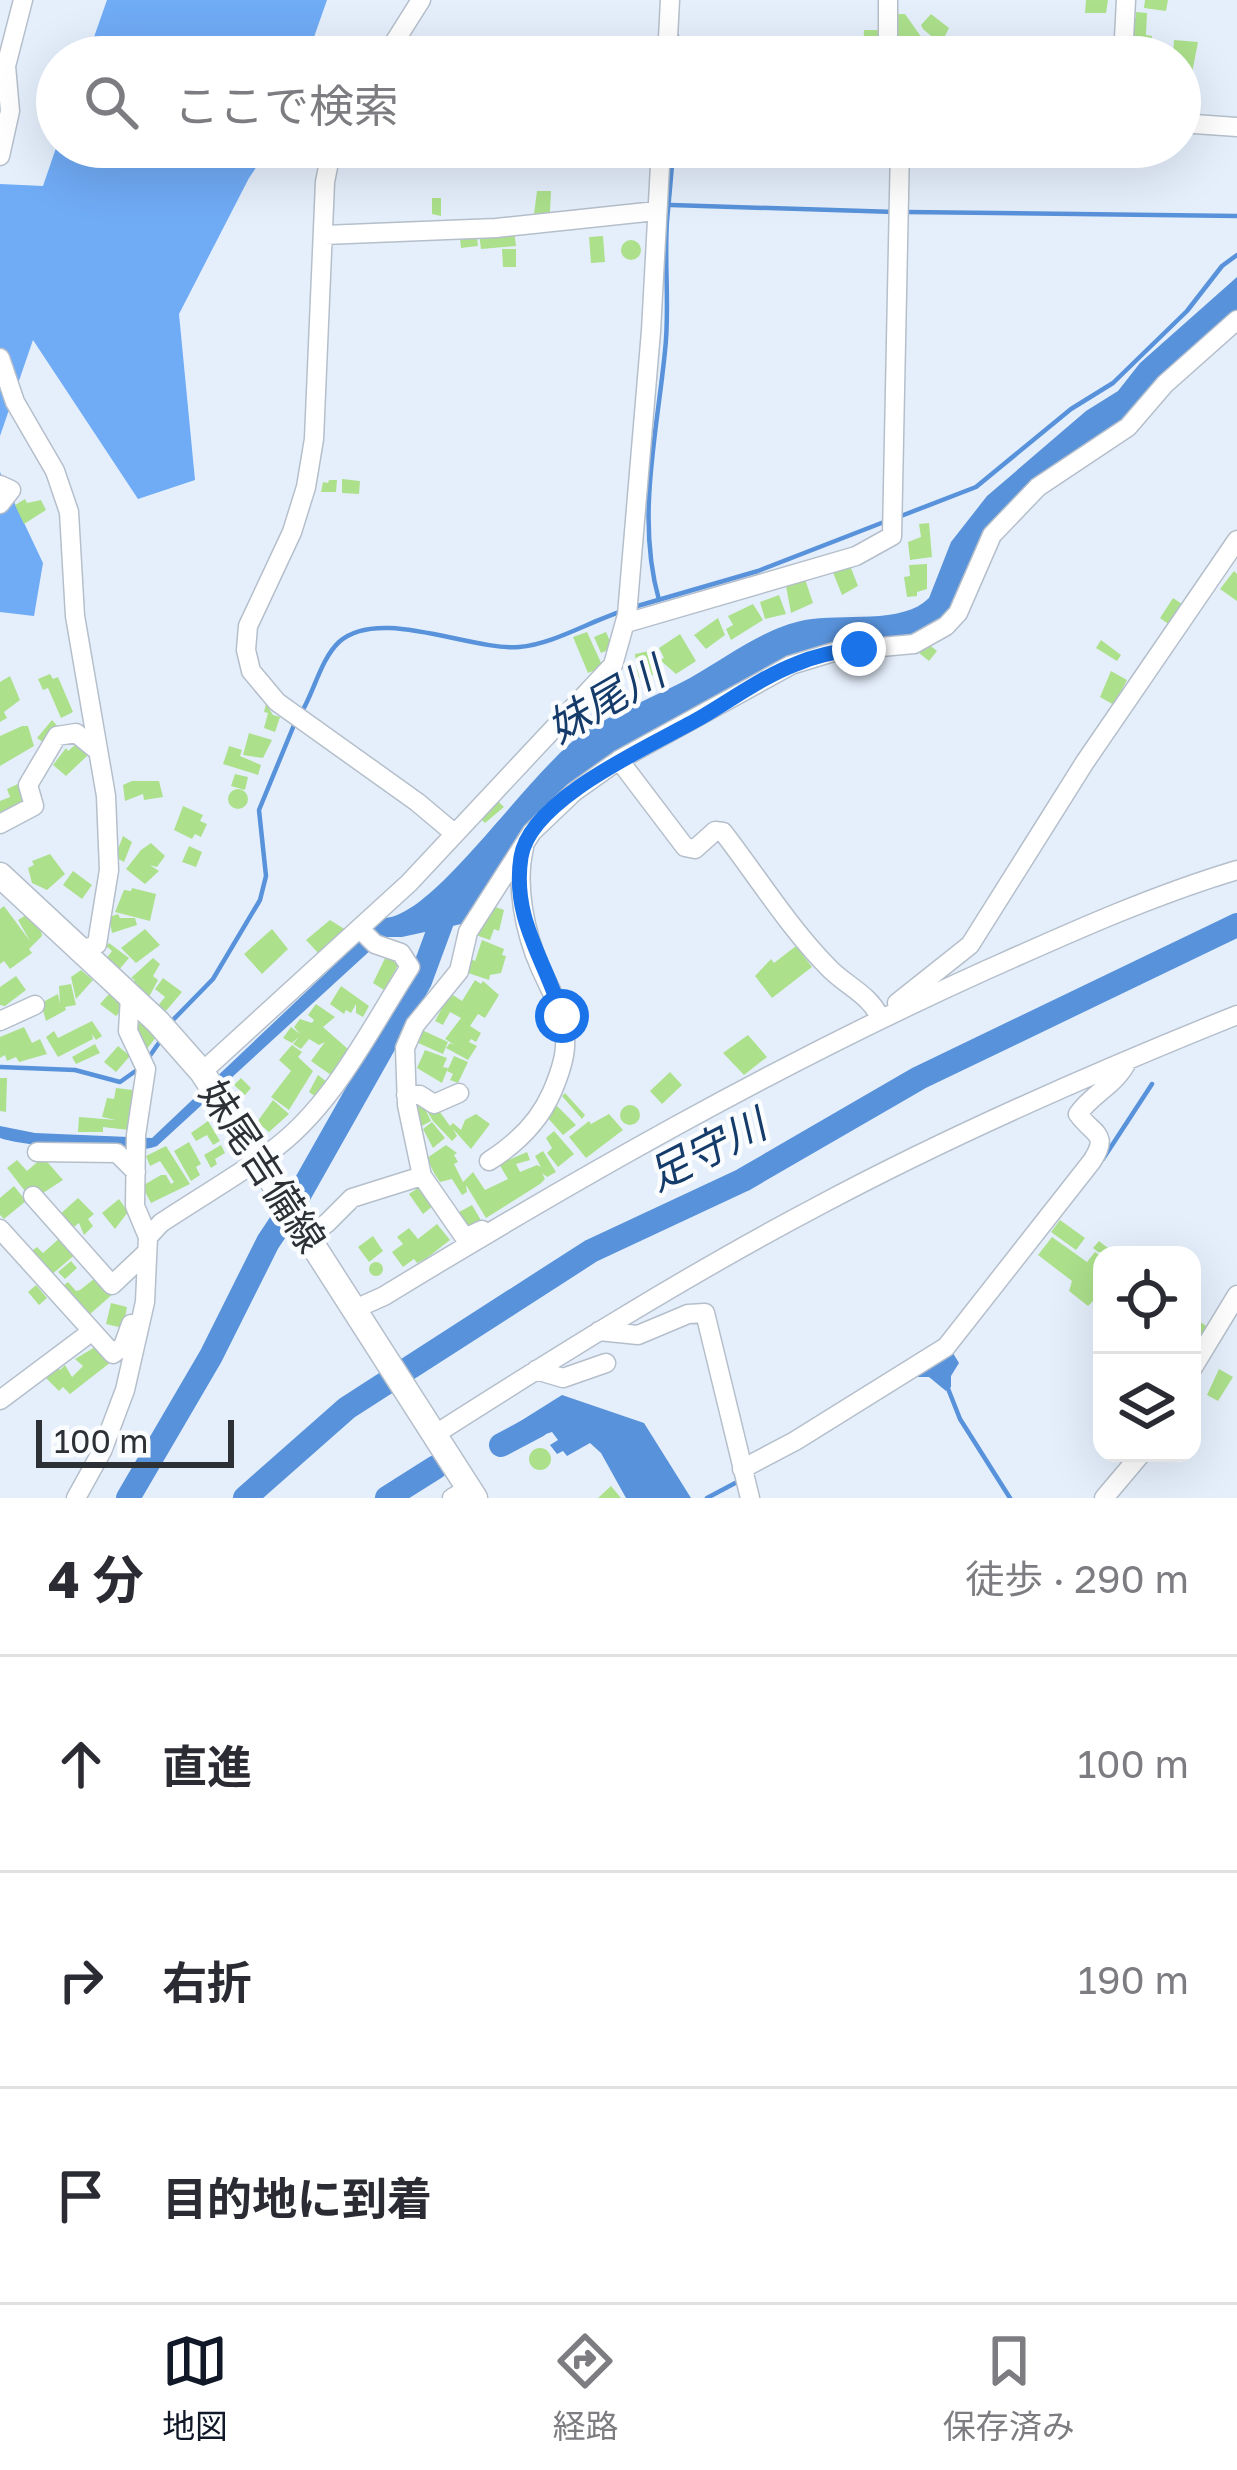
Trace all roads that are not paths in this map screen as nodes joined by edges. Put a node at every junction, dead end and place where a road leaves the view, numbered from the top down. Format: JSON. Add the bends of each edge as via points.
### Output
{"nodes":[{"id":1,"x":23,"y":0,"type":"edge"},
{"id":2,"x":421,"y":0,"type":"edge"},
{"id":3,"x":670,"y":0,"type":"edge"},
{"id":4,"x":888,"y":0,"type":"edge"},
{"id":5,"x":1126,"y":0,"type":"edge"},
{"id":6,"x":398,"y":36,"type":"edge"},
{"id":7,"x":668,"y":36,"type":"edge"},
{"id":8,"x":888,"y":36,"type":"edge"},
{"id":9,"x":1124,"y":36,"type":"edge"},
{"id":10,"x":1201,"y":124,"type":"edge"},
{"id":11,"x":1237,"y":127,"type":"edge"},
{"id":12,"x":0,"y":156,"type":"edge"},
{"id":13,"x":328,"y":168,"type":"edge"},
{"id":14,"x":659,"y":168,"type":"edge"},
{"id":15,"x":900,"y":168,"type":"edge"},
{"id":16,"x":656,"y":211,"type":"junction"},
{"id":17,"x":324,"y":235,"type":"junction"},
{"id":18,"x":1237,"y":320,"type":"edge"},
{"id":19,"x":0,"y":358,"type":"edge"},
{"id":20,"x":0,"y":485,"type":"edge"},
{"id":21,"x":0,"y":504,"type":"edge"},
{"id":22,"x":1237,"y":540,"type":"edge"},
{"id":23,"x":627,"y":614,"type":"junction"},
{"id":24,"x":98,"y":751,"type":"junction"},
{"id":25,"x":620,"y":760,"type":"junction"},
{"id":26,"x":0,"y":824,"type":"edge"},
{"id":27,"x":454,"y":833,"type":"junction"},
{"id":28,"x":525,"y":843,"type":"junction"},
{"id":29,"x":1237,"y":870,"type":"edge"},
{"id":30,"x":0,"y":875,"type":"edge"},
{"id":31,"x":367,"y":937,"type":"junction"},
{"id":32,"x":78,"y":952,"type":"junction"},
{"id":33,"x":130,"y":997,"type":"junction"},
{"id":34,"x":35,"y":1005,"type":"dead end"},
{"id":35,"x":387,"y":1007,"type":"junction"},
{"id":36,"x":1237,"y":1015,"type":"edge"},
{"id":37,"x":880,"y":1018,"type":"junction"},
{"id":38,"x":0,"y":1021,"type":"edge"},
{"id":39,"x":413,"y":1024,"type":"junction"},
{"id":40,"x":1128,"y":1060,"type":"junction"},
{"id":41,"x":210,"y":1082,"type":"junction"},
{"id":42,"x":460,"y":1093,"type":"dead end"},
{"id":43,"x":406,"y":1095,"type":"junction"},
{"id":44,"x":37,"y":1152,"type":"dead end"},
{"id":45,"x":136,"y":1154,"type":"junction"},
{"id":46,"x":259,"y":1159,"type":"junction"},
{"id":47,"x":489,"y":1160,"type":"dead end"},
{"id":48,"x":422,"y":1176,"type":"junction"},
{"id":49,"x":33,"y":1196,"type":"dead end"},
{"id":50,"x":509,"y":1221,"type":"junction"},
{"id":51,"x":0,"y":1229,"type":"edge"},
{"id":52,"x":304,"y":1230,"type":"junction"},
{"id":53,"x":148,"y":1244,"type":"junction"},
{"id":54,"x":146,"y":1288,"type":"junction"},
{"id":55,"x":1237,"y":1295,"type":"edge"},
{"id":56,"x":358,"y":1313,"type":"junction"},
{"id":57,"x":598,"y":1330,"type":"junction"},
{"id":58,"x":91,"y":1333,"type":"junction"},
{"id":59,"x":1201,"y":1354,"type":"edge"},
{"id":60,"x":606,"y":1363,"type":"dead end"},
{"id":61,"x":536,"y":1370,"type":"junction"},
{"id":62,"x":0,"y":1400,"type":"edge"},
{"id":63,"x":432,"y":1432,"type":"junction"},
{"id":64,"x":1134,"y":1462,"type":"edge"},
{"id":65,"x":745,"y":1481,"type":"edge"},
{"id":66,"x":465,"y":1495,"type":"edge"},
{"id":67,"x":76,"y":1498,"type":"edge"},
{"id":68,"x":1104,"y":1498,"type":"edge"}],
"edges":[{"from":1,"to":12,"type":"street","via":[[6,66],[10,111]]},
{"from":2,"to":6,"type":"street"},
{"from":3,"to":7,"type":"street"},
{"from":4,"to":8,"type":"street"},
{"from":5,"to":9,"type":"street"},
{"from":10,"to":11,"type":"street"},
{"from":13,"to":17,"type":"street"},
{"from":14,"to":16,"type":"street"},
{"from":15,"to":23,"type":"street","via":[[892,536],[856,556]]},
{"from":16,"to":17,"type":"street"},
{"from":16,"to":23,"type":"street"},
{"from":17,"to":27,"type":"street","via":[[306,487],[248,626],[246,650],[251,671],[277,702]]},
{"from":18,"to":25,"type":"street","via":[[1128,428],[1038,487],[992,536],[946,626],[914,644],[837,651],[791,665]]},
{"from":19,"to":24,"type":"street","via":[[64,491]]},
{"from":20,"to":21,"type":"street","via":[[11,490]]},
{"from":22,"to":37,"type":"street","via":[[970,945]]},
{"from":23,"to":27,"type":"street","via":[[614,665],[599,684]]},
{"from":24,"to":26,"type":"street","via":[[76,733],[57,736],[28,784],[34,806]]},
{"from":24,"to":32,"type":"street","via":[[109,870],[101,934]]},
{"from":25,"to":28,"type":"street","via":[[574,792]]},
{"from":25,"to":37,"type":"street","via":[[685,847],[723,832],[830,970]]},
{"from":27,"to":31,"type":"street"},
{"from":28,"to":39,"type":"street","via":[[468,932],[452,982]]},
{"from":28,"to":47,"type":"street","via":[[526,926],[557,998],[566,1043],[536,1119]]},
{"from":29,"to":37,"type":"street","via":[[1157,895]]},
{"from":30,"to":32,"type":"main road","name":"妹尾吉備線"},
{"from":31,"to":35,"type":"street","via":[[410,962]]},
{"from":31,"to":41,"type":"street"},
{"from":32,"to":33,"type":"main road","name":"妹尾吉備線"},
{"from":33,"to":41,"type":"main road","name":"妹尾吉備線"},
{"from":33,"to":45,"type":"street","via":[[128,1031],[144,1063]]},
{"from":34,"to":38,"type":"street"},
{"from":35,"to":39,"type":"street"},
{"from":35,"to":46,"type":"street","via":[[307,1119]]},
{"from":36,"to":40,"type":"street"},
{"from":37,"to":50,"type":"street"},
{"from":39,"to":43,"type":"street"},
{"from":40,"to":57,"type":"street","via":[[823,1203]]},
{"from":40,"to":65,"type":"street","via":[[1078,1114],[1100,1137],[1092,1161],[946,1347]]},
{"from":41,"to":46,"type":"main road","name":"妹尾吉備線"},
{"from":42,"to":43,"type":"street","via":[[434,1104]]},
{"from":43,"to":48,"type":"street"},
{"from":44,"to":45,"type":"street"},
{"from":45,"to":53,"type":"street","via":[[135,1206]]},
{"from":46,"to":52,"type":"main road","name":"妹尾吉備線"},
{"from":46,"to":53,"type":"street","via":[[160,1222]]},
{"from":48,"to":50,"type":"street","via":[[465,1238]]},
{"from":48,"to":52,"type":"street","via":[[352,1198],[327,1223]]},
{"from":49,"to":53,"type":"street","via":[[112,1285]]},
{"from":50,"to":56,"type":"street"},
{"from":51,"to":58,"type":"street"},
{"from":52,"to":56,"type":"main road","name":"妹尾吉備線"},
{"from":53,"to":54,"type":"street"},
{"from":54,"to":58,"type":"street","via":[[123,1346],[113,1354]]},
{"from":54,"to":67,"type":"street","via":[[125,1390]]},
{"from":55,"to":59,"type":"street"},
{"from":56,"to":63,"type":"main road","name":"妹尾吉備線"},
{"from":57,"to":61,"type":"street"},
{"from":57,"to":65,"type":"street","via":[[638,1335],[705,1313]]},
{"from":58,"to":62,"type":"street"},
{"from":60,"to":61,"type":"street","via":[[562,1378]]},
{"from":61,"to":63,"type":"street"},
{"from":63,"to":66,"type":"main road","name":"妹尾吉備線"},
{"from":64,"to":68,"type":"street"}]}
